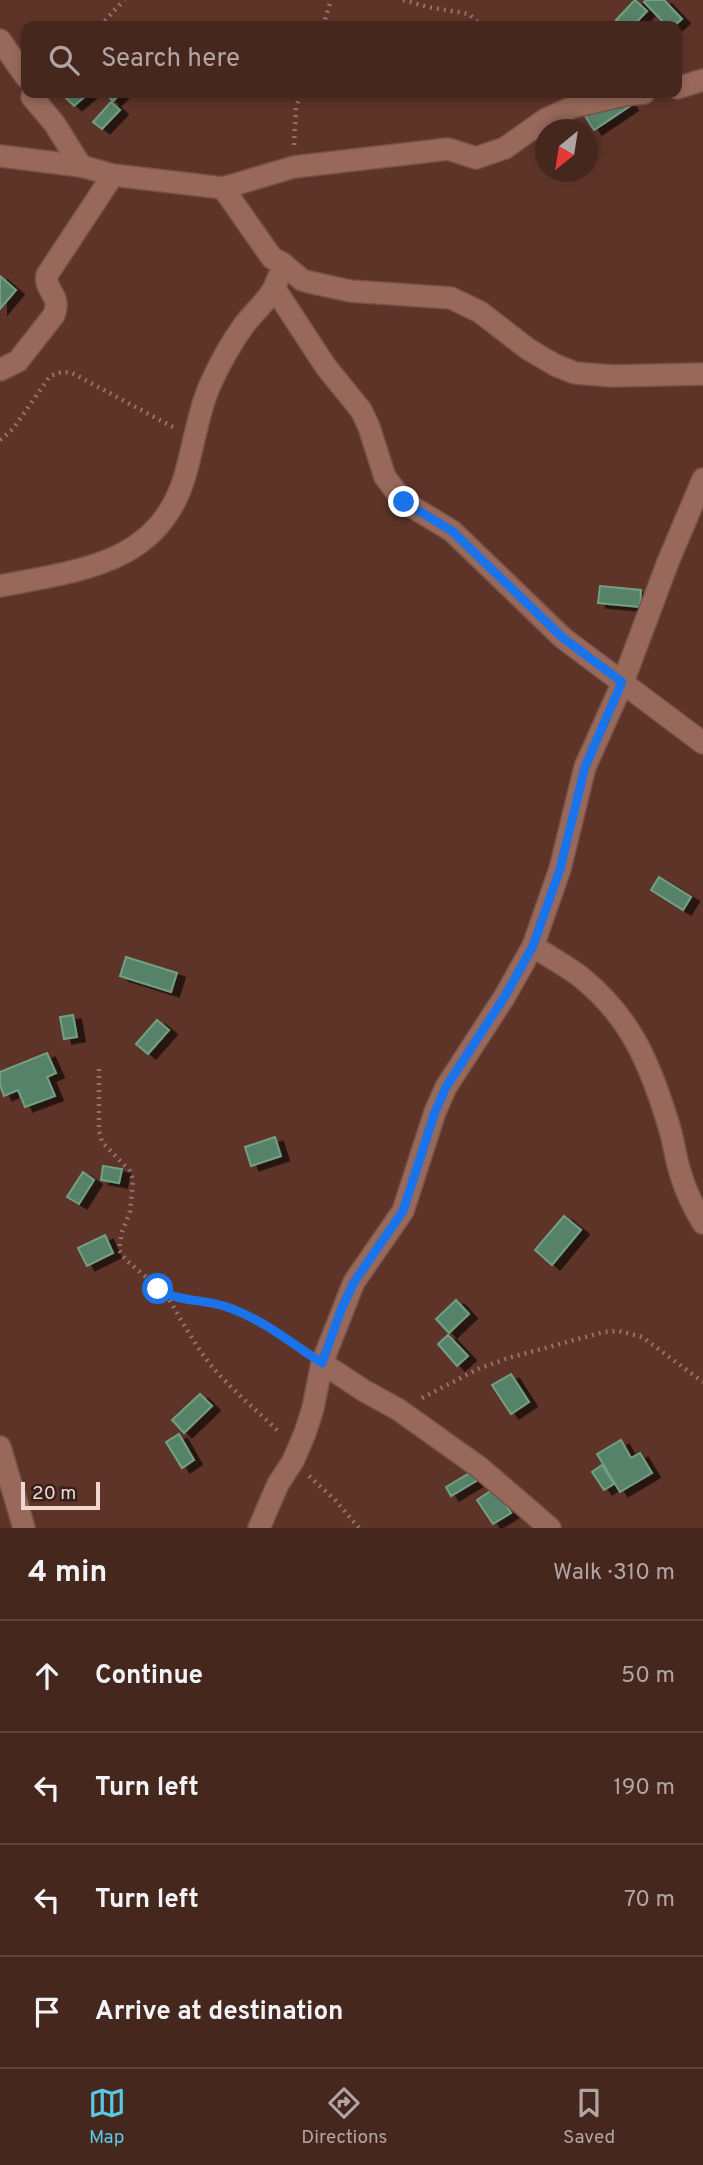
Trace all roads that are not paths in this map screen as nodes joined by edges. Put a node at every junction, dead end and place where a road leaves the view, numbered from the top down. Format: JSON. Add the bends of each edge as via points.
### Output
{"nodes":[{"id":1,"x":0,"y":40,"type":"edge"},
{"id":2,"x":21,"y":70,"type":"edge"},
{"id":3,"x":703,"y":80,"type":"edge"},
{"id":4,"x":682,"y":86,"type":"edge"},
{"id":5,"x":33,"y":98,"type":"edge"},
{"id":6,"x":609,"y":98,"type":"edge"},
{"id":7,"x":0,"y":156,"type":"edge"},
{"id":8,"x":81,"y":166,"type":"junction"},
{"id":9,"x":113,"y":175,"type":"junction"},
{"id":10,"x":223,"y":188,"type":"junction"},
{"id":11,"x":282,"y":262,"type":"junction"},
{"id":12,"x":275,"y":289,"type":"junction"},
{"id":13,"x":0,"y":370,"type":"edge"},
{"id":14,"x":703,"y":374,"type":"edge"},
{"id":15,"x":703,"y":480,"type":"edge"},
{"id":16,"x":0,"y":586,"type":"edge"},
{"id":17,"x":622,"y":682,"type":"junction"},
{"id":18,"x":703,"y":743,"type":"edge"},
{"id":19,"x":533,"y":946,"type":"junction"},
{"id":20,"x":703,"y":1223,"type":"edge"},
{"id":21,"x":322,"y":1363,"type":"junction"},
{"id":22,"x":0,"y":1447,"type":"edge"},
{"id":23,"x":24,"y":1528,"type":"edge"},
{"id":24,"x":259,"y":1528,"type":"edge"},
{"id":25,"x":550,"y":1528,"type":"edge"}],
"edges":[{"from":1,"to":2,"type":"street"},
{"from":3,"to":4,"type":"street"},
{"from":5,"to":8,"type":"street"},
{"from":6,"to":10,"type":"street","via":[[546,119],[505,148],[476,158],[448,149],[294,166]]},
{"from":7,"to":8,"type":"street"},
{"from":8,"to":9,"type":"street"},
{"from":9,"to":10,"type":"street"},
{"from":9,"to":13,"type":"street","via":[[47,275],[46,283],[57,300],[54,315],[18,361]]},
{"from":10,"to":11,"type":"street","via":[[272,258]]},
{"from":11,"to":12,"type":"street"},
{"from":11,"to":14,"type":"street","via":[[302,281],[451,298],[480,312],[528,349],[575,373]]},
{"from":12,"to":16,"type":"street","via":[[244,325],[209,387],[178,497],[157,529],[107,562]]},
{"from":12,"to":17,"type":"street","via":[[326,367],[361,410],[385,477],[404,502],[452,531],[563,638]]},
{"from":15,"to":17,"type":"street"},
{"from":17,"to":18,"type":"street"},
{"from":17,"to":19,"type":"street","via":[[585,767],[560,869]]},
{"from":19,"to":20,"type":"street","via":[[580,977],[629,1029],[647,1063],[669,1124],[680,1173]]},
{"from":19,"to":21,"type":"street","via":[[446,1087],[403,1211],[354,1282]]},
{"from":21,"to":24,"type":"street","via":[[313,1408]]},
{"from":21,"to":25,"type":"street","via":[[479,1467]]},
{"from":22,"to":23,"type":"street"}]}
